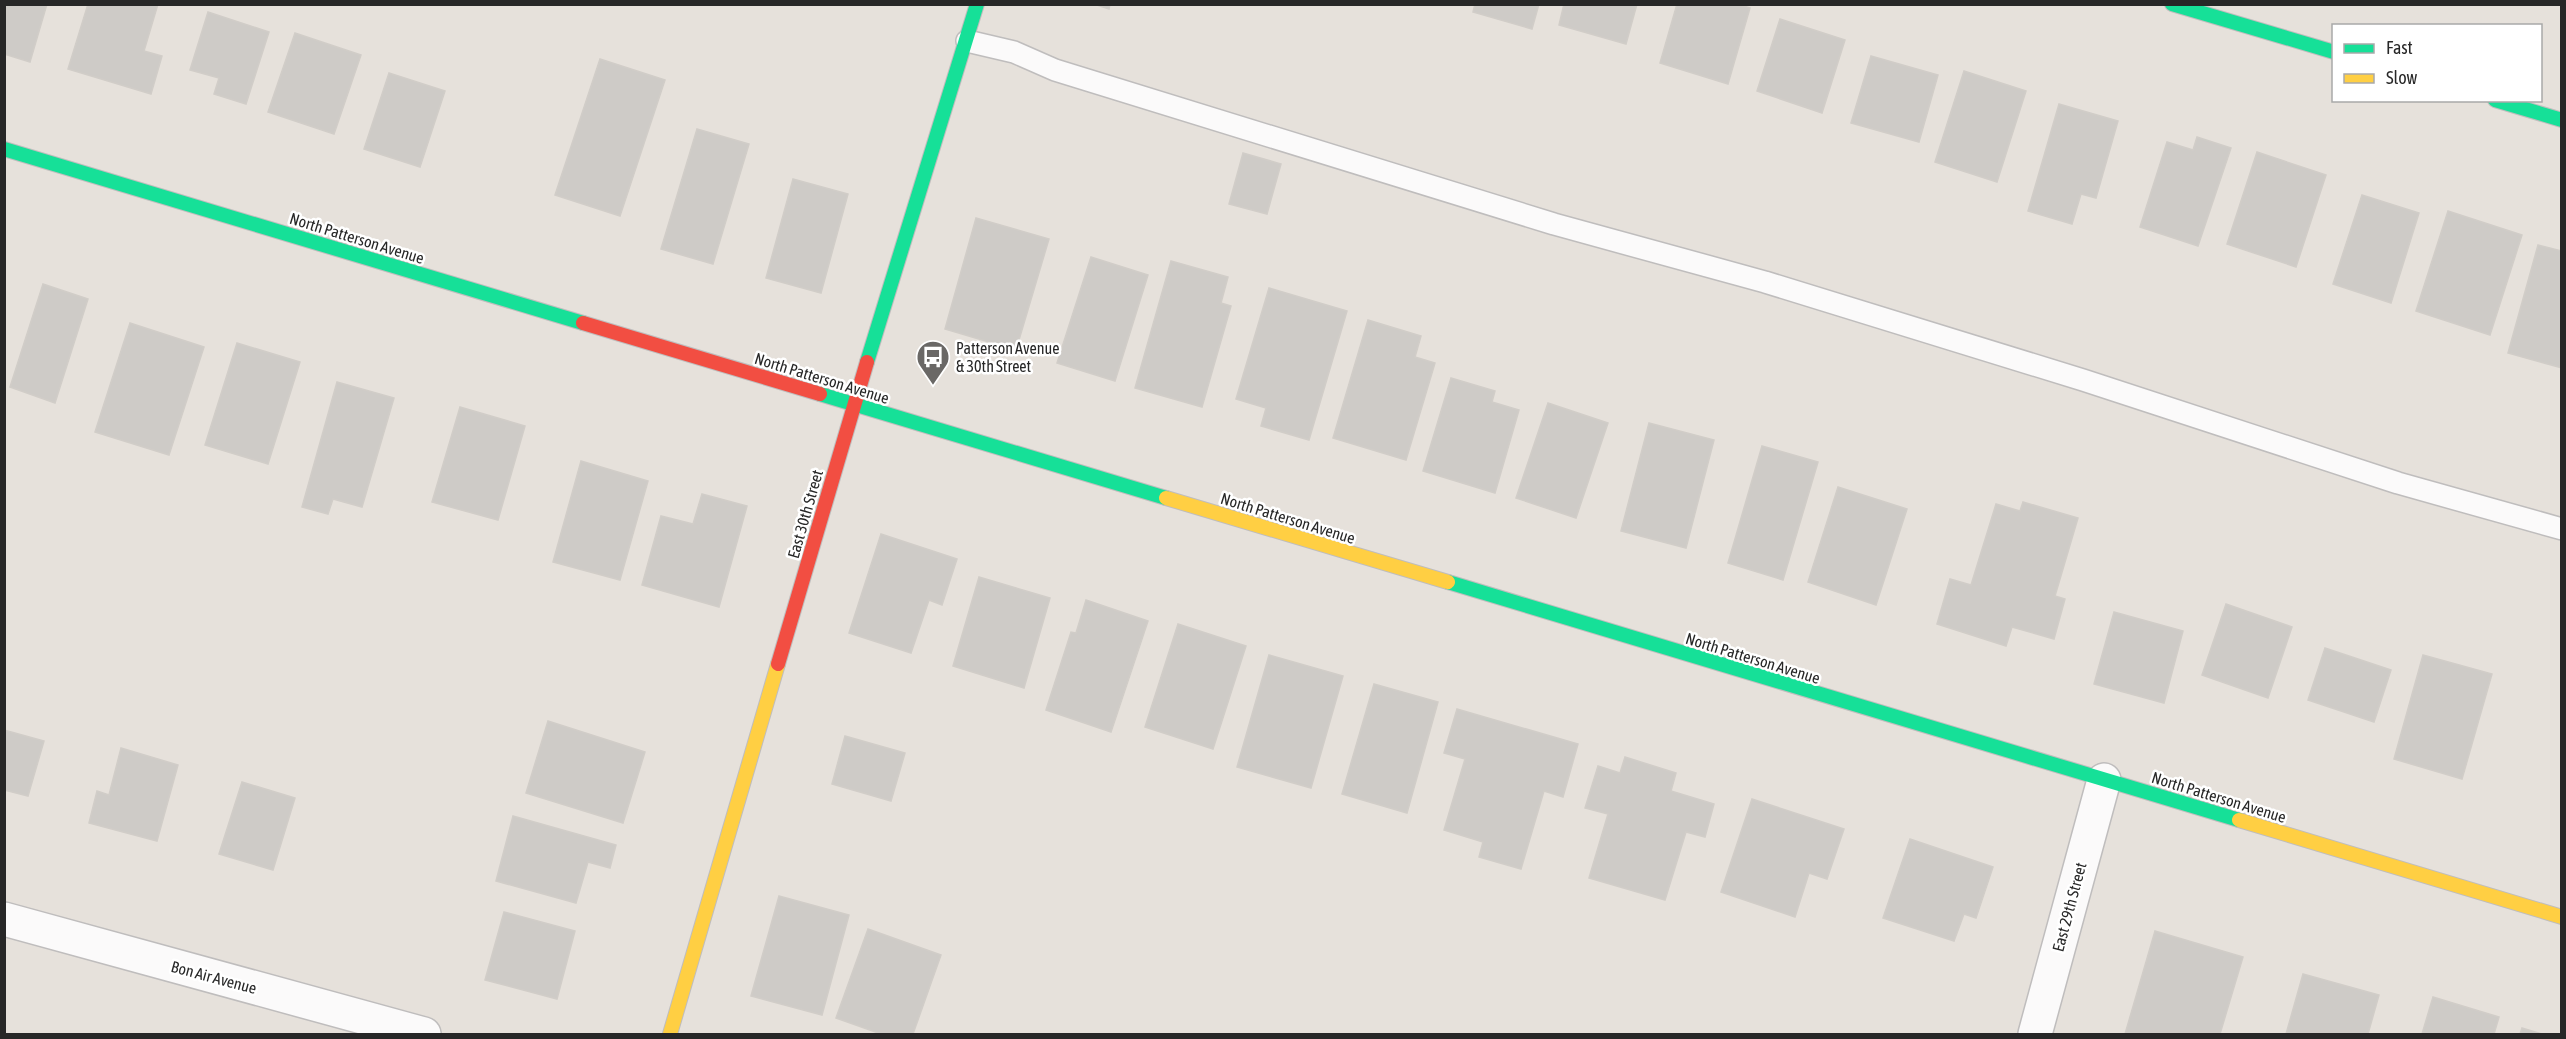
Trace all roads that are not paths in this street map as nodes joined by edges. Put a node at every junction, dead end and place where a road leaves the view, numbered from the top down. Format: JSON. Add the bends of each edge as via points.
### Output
{"nodes":[{"id":1,"x":977,"y":4,"type":"edge"},
{"id":2,"x":2172,"y":4,"type":"edge"},
{"id":3,"x":967,"y":41,"type":"junction"},
{"id":4,"x":2332,"y":51,"type":"edge"},
{"id":5,"x":2502,"y":102,"type":"edge"},
{"id":6,"x":2562,"y":120,"type":"edge"},
{"id":7,"x":4,"y":149,"type":"edge"},
{"id":8,"x":854,"y":405,"type":"junction"},
{"id":9,"x":2562,"y":529,"type":"edge"},
{"id":10,"x":2104,"y":780,"type":"junction"},
{"id":11,"x":2562,"y":917,"type":"edge"},
{"id":12,"x":4,"y":919,"type":"edge"},
{"id":13,"x":423,"y":1035,"type":"edge"},
{"id":14,"x":670,"y":1035,"type":"edge"},
{"id":15,"x":2035,"y":1035,"type":"edge"}],
"edges":[{"from":1,"to":3,"type":"main road","name":"East 30th Street"},
{"from":2,"to":4,"type":"main road"},
{"from":3,"to":8,"type":"main road","name":"East 30th Street"},
{"from":3,"to":9,"type":"lane","via":[[1014,52],[1055,70],[1554,224],[1765,282],[2083,380],[2397,483]]},
{"from":5,"to":6,"type":"main road"},
{"from":7,"to":8,"type":"main road","name":"North Patterson Avenue"},
{"from":8,"to":10,"type":"main road","name":"North Patterson Avenue"},
{"from":8,"to":14,"type":"main road","name":"East 30th Street"},
{"from":10,"to":11,"type":"main road","name":"North Patterson Avenue"},
{"from":10,"to":15,"type":"street","name":"East 29th Street"},
{"from":12,"to":13,"type":"street","name":"Bon Air Avenue"}]}
